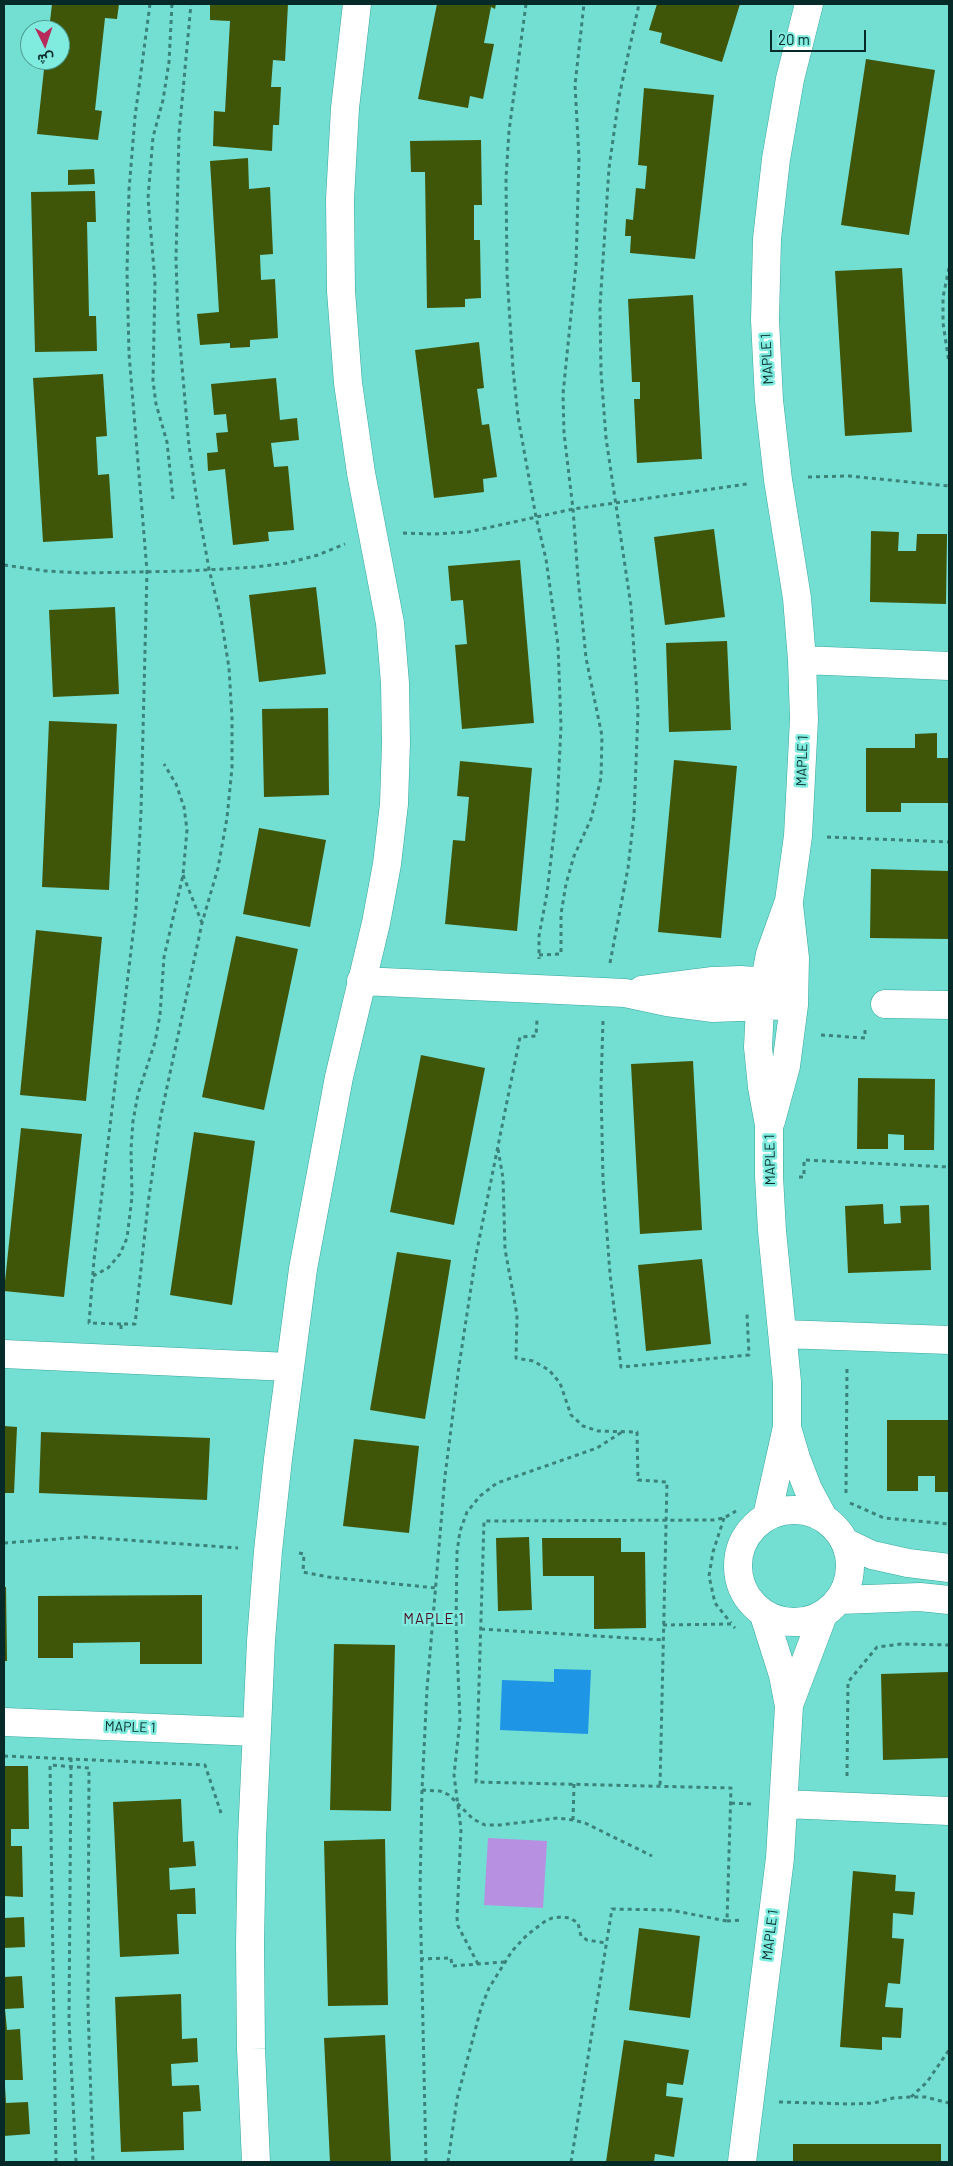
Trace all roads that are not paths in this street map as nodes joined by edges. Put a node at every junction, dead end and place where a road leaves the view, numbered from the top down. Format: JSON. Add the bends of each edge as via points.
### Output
{"nodes":[{"id":1,"x":357,"y":4,"type":"edge"},
{"id":2,"x":809,"y":4,"type":"edge"},
{"id":3,"x":802,"y":660,"type":"junction"},
{"id":4,"x":949,"y":666,"type":"edge"},
{"id":5,"x":789,"y":901,"type":"junction"},
{"id":6,"x":361,"y":981,"type":"junction"},
{"id":7,"x":763,"y":981,"type":"junction"},
{"id":8,"x":615,"y":992,"type":"junction"},
{"id":9,"x":794,"y":995,"type":"junction"},
{"id":10,"x":885,"y":1004,"type":"road end"},
{"id":11,"x":949,"y":1005,"type":"edge"},
{"id":12,"x":760,"y":1008,"type":"junction"},
{"id":13,"x":769,"y":1125,"type":"junction"},
{"id":14,"x":783,"y":1334,"type":"junction"},
{"id":15,"x":949,"y":1340,"type":"edge"},
{"id":16,"x":4,"y":1354,"type":"edge"},
{"id":17,"x":289,"y":1367,"type":"junction"},
{"id":18,"x":787,"y":1426,"type":"junction"},
{"id":19,"x":767,"y":1516,"type":"junction"},
{"id":20,"x":823,"y":1517,"type":"junction"},
{"id":21,"x":845,"y":1542,"type":"junction"},
{"id":22,"x":949,"y":1547,"type":"edge"},
{"id":23,"x":908,"y":1563,"type":"junction"},
{"id":24,"x":949,"y":1568,"type":"edge"},
{"id":25,"x":949,"y":1600,"type":"edge"},
{"id":26,"x":831,"y":1608,"type":"junction"},
{"id":27,"x":764,"y":1615,"type":"junction"},
{"id":28,"x":788,"y":1706,"type":"junction"},
{"id":29,"x":4,"y":1722,"type":"edge"},
{"id":30,"x":257,"y":1732,"type":"junction"},
{"id":31,"x":784,"y":1804,"type":"junction"},
{"id":32,"x":949,"y":1811,"type":"edge"},
{"id":33,"x":256,"y":2162,"type":"edge"},
{"id":34,"x":742,"y":2162,"type":"edge"}],
"edges":[{"from":1,"to":6,"type":"street","via":[[345,108],[340,199],[341,291],[348,382],[361,473],[390,622],[396,743],[394,804],[387,864]]},
{"from":2,"to":3,"type":"street","name":"MAPLE 1","via":[[790,79],[776,159],[768,239],[765,320],[768,400],[797,598]]},
{"from":3,"to":4,"type":"street"},
{"from":3,"to":5,"type":"street","name":"MAPLE 1","via":[[804,718],[798,836]]},
{"from":5,"to":7,"type":"street","name":"MAPLE 1"},
{"from":5,"to":9,"type":"street"},
{"from":6,"to":8,"type":"street"},
{"from":6,"to":17,"type":"street","via":[[320,1173]]},
{"from":7,"to":8,"type":"street","via":[[713,981]]},
{"from":7,"to":9,"type":"street"},
{"from":7,"to":12,"type":"street","name":"MAPLE 1"},
{"from":8,"to":12,"type":"street","via":[[713,1008]]},
{"from":9,"to":12,"type":"street"},
{"from":9,"to":13,"type":"street","via":[[786,1066]]},
{"from":10,"to":11,"type":"street"},
{"from":12,"to":13,"type":"street","name":"MAPLE 1","via":[[758,1047]]},
{"from":13,"to":14,"type":"street","name":"MAPLE 1","via":[[769,1176]]},
{"from":14,"to":15,"type":"street"},
{"from":14,"to":18,"type":"street","name":"MAPLE 1"},
{"from":16,"to":17,"type":"street"},
{"from":17,"to":30,"type":"street","via":[[268,1551]]},
{"from":18,"to":19,"type":"street","name":"MAPLE 1"},
{"from":18,"to":20,"type":"street","via":[[808,1489]]},
{"from":19,"to":20,"type":"street","via":[[786,1510],[805,1510]]},
{"from":19,"to":27,"type":"street","via":[[749,1531],[739,1552],[738,1576],[746,1598]]},
{"from":20,"to":21,"type":"street"},
{"from":21,"to":23,"type":"street","via":[[872,1555]]},
{"from":21,"to":26,"type":"street","via":[[851,1561],[849,1582]]},
{"from":22,"to":23,"type":"street"},
{"from":23,"to":24,"type":"street"},
{"from":25,"to":26,"type":"street","via":[[920,1597]]},
{"from":26,"to":27,"type":"street","via":[[803,1623],[783,1622]]},
{"from":26,"to":28,"type":"street"},
{"from":27,"to":28,"type":"street","via":[[783,1675]]},
{"from":28,"to":31,"type":"street","name":"MAPLE 1"},
{"from":29,"to":30,"type":"street","name":"MAPLE 1"},
{"from":30,"to":33,"type":"street","via":[[250,1944]]},
{"from":31,"to":32,"type":"street"},
{"from":31,"to":34,"type":"street","name":"MAPLE 1"}]}
